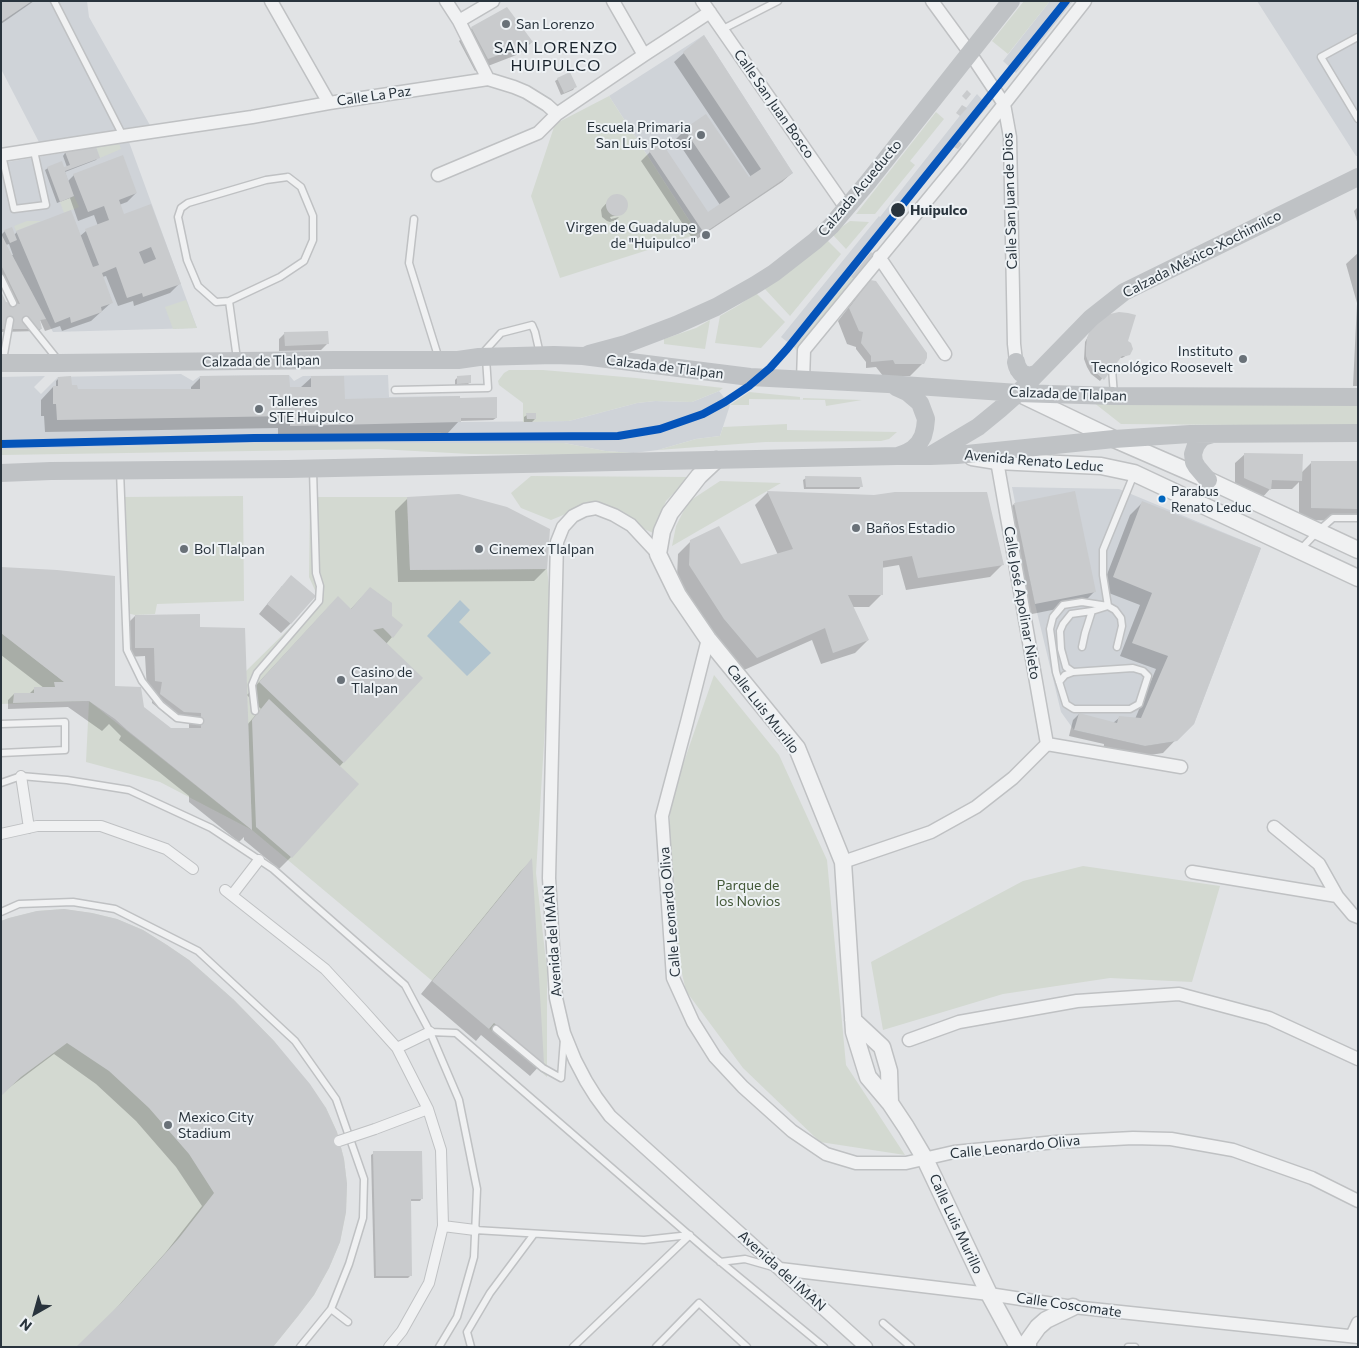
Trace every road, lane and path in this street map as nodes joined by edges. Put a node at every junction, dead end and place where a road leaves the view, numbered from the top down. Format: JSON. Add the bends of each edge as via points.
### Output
{"nodes":[{"id":1,"x":54,"y":1,"type":"edge"},
{"id":2,"x":271,"y":1,"type":"edge"},
{"id":3,"x":446,"y":1,"type":"edge"},
{"id":4,"x":493,"y":1,"type":"edge"},
{"id":5,"x":613,"y":1,"type":"edge"},
{"id":6,"x":702,"y":1,"type":"edge"},
{"id":7,"x":778,"y":1,"type":"edge"},
{"id":8,"x":932,"y":1,"type":"edge"},
{"id":9,"x":1011,"y":1,"type":"edge"},
{"id":10,"x":1085,"y":1,"type":"edge"},
{"id":11,"x":710,"y":12,"type":"junction"},
{"id":12,"x":459,"y":21,"type":"junction"},
{"id":13,"x":723,"y":30,"type":"junction"},
{"id":14,"x":1358,"y":37,"type":"edge"},
{"id":15,"x":970,"y":53,"type":"junction"},
{"id":16,"x":644,"y":55,"type":"junction"},
{"id":17,"x":488,"y":79,"type":"junction"},
{"id":18,"x":329,"y":103,"type":"junction"},
{"id":19,"x":1004,"y":104,"type":"junction"},
{"id":20,"x":557,"y":114,"type":"junction"},
{"id":21,"x":1358,"y":119,"type":"edge"},
{"id":22,"x":123,"y":136,"type":"junction"},
{"id":23,"x":34,"y":151,"type":"junction"},
{"id":24,"x":2,"y":155,"type":"edge"},
{"id":25,"x":438,"y":175,"type":"dead end"},
{"id":26,"x":1358,"y":177,"type":"edge"},
{"id":27,"x":846,"y":208,"type":"junction"},
{"id":28,"x":414,"y":219,"type":"dead end"},
{"id":29,"x":879,"y":257,"type":"junction"},
{"id":30,"x":1,"y":278,"type":"edge"},
{"id":31,"x":230,"y":301,"type":"junction"},
{"id":32,"x":13,"y":303,"type":"dead end"},
{"id":33,"x":10,"y":320,"type":"dead end"},
{"id":34,"x":26,"y":320,"type":"dead end"},
{"id":35,"x":945,"y":354,"type":"dead end"},
{"id":36,"x":540,"y":355,"type":"junction"},
{"id":37,"x":583,"y":356,"type":"junction"},
{"id":38,"x":482,"y":357,"type":"junction"},
{"id":39,"x":439,"y":360,"type":"junction"},
{"id":40,"x":237,"y":362,"type":"junction"},
{"id":41,"x":1016,"y":362,"type":"junction"},
{"id":42,"x":2,"y":363,"type":"edge"},
{"id":43,"x":60,"y":364,"type":"junction"},
{"id":44,"x":1112,"y":369,"type":"dead end"},
{"id":45,"x":1036,"y":374,"type":"junction"},
{"id":46,"x":803,"y":380,"type":"junction"},
{"id":47,"x":888,"y":384,"type":"junction"},
{"id":48,"x":395,"y":390,"type":"dead end"},
{"id":49,"x":1018,"y":393,"type":"junction"},
{"id":50,"x":1114,"y":396,"type":"junction"},
{"id":51,"x":1358,"y":397,"type":"edge"},
{"id":52,"x":1358,"y":433,"type":"edge"},
{"id":53,"x":1214,"y":434,"type":"junction"},
{"id":54,"x":1114,"y":439,"type":"junction"},
{"id":55,"x":957,"y":455,"type":"junction"},
{"id":56,"x":897,"y":456,"type":"junction"},
{"id":57,"x":930,"y":456,"type":"junction"},
{"id":58,"x":716,"y":460,"type":"junction"},
{"id":59,"x":997,"y":461,"type":"junction"},
{"id":60,"x":313,"y":469,"type":"junction"},
{"id":61,"x":120,"y":470,"type":"junction"},
{"id":62,"x":1,"y":473,"type":"edge"},
{"id":63,"x":1134,"y":473,"type":"junction"},
{"id":64,"x":1208,"y":480,"type":"junction"},
{"id":65,"x":1358,"y":518,"type":"edge"},
{"id":66,"x":1317,"y":532,"type":"junction"},
{"id":67,"x":1358,"y":550,"type":"edge"},
{"id":68,"x":1299,"y":551,"type":"junction"},
{"id":69,"x":658,"y":554,"type":"junction"},
{"id":70,"x":1358,"y":578,"type":"edge"},
{"id":71,"x":1108,"y":606,"type":"junction"},
{"id":72,"x":1092,"y":611,"type":"junction"},
{"id":73,"x":708,"y":639,"type":"junction"},
{"id":74,"x":1082,"y":647,"type":"dead end"},
{"id":75,"x":1117,"y":647,"type":"dead end"},
{"id":76,"x":1073,"y":672,"type":"junction"},
{"id":77,"x":1059,"y":682,"type":"junction"},
{"id":78,"x":254,"y":711,"type":"dead end"},
{"id":79,"x":200,"y":721,"type":"dead end"},
{"id":80,"x":1,"y":724,"type":"edge"},
{"id":81,"x":1047,"y":744,"type":"junction"},
{"id":82,"x":1,"y":753,"type":"edge"},
{"id":83,"x":1181,"y":767,"type":"dead end"},
{"id":84,"x":21,"y":776,"type":"junction"},
{"id":85,"x":1,"y":783,"type":"edge"},
{"id":86,"x":1274,"y":827,"type":"dead end"},
{"id":87,"x":29,"y":828,"type":"junction"},
{"id":88,"x":1,"y":834,"type":"edge"},
{"id":89,"x":259,"y":860,"type":"junction"},
{"id":90,"x":843,"y":862,"type":"junction"},
{"id":91,"x":193,"y":869,"type":"dead end"},
{"id":92,"x":1192,"y":872,"type":"dead end"},
{"id":93,"x":1337,"y":896,"type":"junction"},
{"id":94,"x":1,"y":912,"type":"edge"},
{"id":95,"x":1358,"y":917,"type":"edge"},
{"id":96,"x":853,"y":1020,"type":"junction"},
{"id":97,"x":496,"y":1029,"type":"dead end"},
{"id":98,"x":430,"y":1032,"type":"junction"},
{"id":99,"x":564,"y":1033,"type":"junction"},
{"id":100,"x":908,"y":1040,"type":"dead end"},
{"id":101,"x":397,"y":1048,"type":"junction"},
{"id":102,"x":1358,"y":1059,"type":"edge"},
{"id":103,"x":890,"y":1103,"type":"junction"},
{"id":104,"x":428,"y":1109,"type":"junction"},
{"id":105,"x":340,"y":1141,"type":"dead end"},
{"id":106,"x":925,"y":1159,"type":"junction"},
{"id":107,"x":1358,"y":1201,"type":"edge"},
{"id":108,"x":443,"y":1226,"type":"junction"},
{"id":109,"x":475,"y":1230,"type":"junction"},
{"id":110,"x":534,"y":1234,"type":"junction"},
{"id":111,"x":690,"y":1235,"type":"junction"},
{"id":112,"x":720,"y":1262,"type":"junction"},
{"id":113,"x":780,"y":1270,"type":"junction"},
{"id":114,"x":989,"y":1294,"type":"junction"},
{"id":115,"x":1073,"y":1307,"type":"junction"},
{"id":116,"x":331,"y":1309,"type":"junction"},
{"id":117,"x":348,"y":1322,"type":"dead end"},
{"id":118,"x":882,"y":1322,"type":"dead end"},
{"id":119,"x":1358,"y":1323,"type":"edge"},
{"id":120,"x":1355,"y":1336,"type":"edge"},
{"id":121,"x":300,"y":1347,"type":"edge"},
{"id":122,"x":389,"y":1347,"type":"edge"},
{"id":123,"x":438,"y":1347,"type":"edge"},
{"id":124,"x":471,"y":1347,"type":"edge"},
{"id":125,"x":573,"y":1347,"type":"edge"},
{"id":126,"x":656,"y":1347,"type":"edge"},
{"id":127,"x":747,"y":1347,"type":"edge"},
{"id":128,"x":824,"y":1347,"type":"edge"},
{"id":129,"x":866,"y":1347,"type":"edge"},
{"id":130,"x":911,"y":1347,"type":"edge"},
{"id":131,"x":1018,"y":1347,"type":"edge"},
{"id":132,"x":1028,"y":1347,"type":"edge"},
{"id":133,"x":1128,"y":1347,"type":"edge"},
{"id":134,"x":1135,"y":1347,"type":"edge"}],
"edges":[{"from":1,"to":22,"type":"lane"},
{"from":2,"to":18,"type":"street"},
{"from":3,"to":12,"type":"street"},
{"from":4,"to":12,"type":"street"},
{"from":5,"to":16,"type":"street"},
{"from":6,"to":11,"type":"street","name":"Calle San Juan Bosco"},
{"from":7,"to":13,"type":"lane"},
{"from":8,"to":15,"type":"street","name":"Calle San Juan de Dios"},
{"from":9,"to":15,"type":"main road","name":"Calzada Acueducto"},
{"from":10,"to":19,"type":"street"},
{"from":11,"to":13,"type":"street","name":"Calle San Juan Bosco"},
{"from":11,"to":16,"type":"street"},
{"from":12,"to":17,"type":"street"},
{"from":13,"to":27,"type":"street","name":"Calle San Juan Bosco"},
{"from":14,"to":21,"type":"lane","via":[[1321,57]]},
{"from":15,"to":19,"type":"street","name":"Calle San Juan de Dios"},
{"from":15,"to":27,"type":"main road","name":"Calzada Acueducto"},
{"from":16,"to":20,"type":"street"},
{"from":17,"to":18,"type":"street","name":"Calle La Paz"},
{"from":17,"to":20,"type":"street","name":"Calle La Paz","via":[[526,92]]},
{"from":18,"to":22,"type":"street","name":"Calle La Paz"},
{"from":19,"to":29,"type":"street"},
{"from":19,"to":41,"type":"street","name":"Calle San Juan de Dios","via":[[1010,137]]},
{"from":20,"to":25,"type":"street","via":[[538,133]]},
{"from":22,"to":23,"type":"street","name":"Calle La Paz"},
{"from":23,"to":24,"type":"street","name":"Calle La Paz"},
{"from":23,"to":24,"type":"lane","via":[[46,205],[14,209]]},
{"from":26,"to":45,"type":"main road","name":"Calzada México-Xochimilco","via":[[1124,292],[1107,310],[1091,318]]},
{"from":27,"to":37,"type":"main road","name":"Calzada Acueducto","via":[[803,251],[734,298],[676,325]]},
{"from":28,"to":39,"type":"lane","via":[[409,263]]},
{"from":29,"to":35,"type":"street"},
{"from":29,"to":46,"type":"street","via":[[804,350]]},
{"from":30,"to":32,"type":"lane"},
{"from":31,"to":31,"type":"lane","via":[[280,277],[304,260],[313,240],[313,216],[301,187],[288,177],[266,180],[180,208],[178,217],[187,260],[198,286],[216,302]]},
{"from":31,"to":40,"type":"lane"},
{"from":33,"to":42,"type":"lane"},
{"from":34,"to":43,"type":"lane"},
{"from":36,"to":37,"type":"main road","name":"Calzada de Tlalpan"},
{"from":36,"to":38,"type":"main road","name":"Calzada de Tlalpan"},
{"from":36,"to":38,"type":"lane","via":[[532,325],[501,334]]},
{"from":37,"to":46,"type":"main road","name":"Calzada de Tlalpan","via":[[750,377]]},
{"from":38,"to":39,"type":"main road","name":"Calzada de Tlalpan"},
{"from":38,"to":48,"type":"lane","via":[[488,388]]},
{"from":39,"to":40,"type":"main road","name":"Calzada de Tlalpan"},
{"from":40,"to":43,"type":"main road","name":"Calzada de Tlalpan"},
{"from":41,"to":45,"type":"main road","via":[[1021,373]]},
{"from":41,"to":49,"type":"street","name":"Calle San Juan de Dios"},
{"from":42,"to":43,"type":"main road","name":"Calzada de Tlalpan"},
{"from":44,"to":50,"type":"lane"},
{"from":45,"to":49,"type":"main road","name":"Calzada México-Xochimilco"},
{"from":46,"to":47,"type":"main road","name":"Calzada de Tlalpan"},
{"from":47,"to":49,"type":"main road","name":"Calzada de Tlalpan"},
{"from":47,"to":56,"type":"main road","via":[[914,397],[926,419],[919,443]]},
{"from":49,"to":50,"type":"main road","name":"Calzada de Tlalpan"},
{"from":49,"to":54,"type":"street"},
{"from":49,"to":57,"type":"main road","name":"Calzada México-Xochimilco","via":[[978,427]]},
{"from":50,"to":51,"type":"main road","name":"Calzada de Tlalpan"},
{"from":52,"to":53,"type":"main road"},
{"from":53,"to":54,"type":"main road"},
{"from":53,"to":64,"type":"main road","via":[[1203,437],[1193,454],[1194,462]]},
{"from":54,"to":55,"type":"main road"},
{"from":54,"to":64,"type":"street"},
{"from":55,"to":57,"type":"main road"},
{"from":55,"to":59,"type":"street","name":"Avenida Renato Leduc"},
{"from":56,"to":57,"type":"main road"},
{"from":56,"to":58,"type":"main road"},
{"from":58,"to":60,"type":"main road"},
{"from":58,"to":69,"type":"street","via":[[670,513],[662,531]]},
{"from":59,"to":63,"type":"street","name":"Avenida Renato Leduc","via":[[1101,466]]},
{"from":59,"to":81,"type":"street","name":"Calle José Apolinar Nieto"},
{"from":60,"to":61,"type":"main road"},
{"from":60,"to":78,"type":"lane","via":[[319,601],[256,673],[252,685]]},
{"from":61,"to":62,"type":"main road"},
{"from":61,"to":79,"type":"lane","via":[[127,650],[142,681],[161,705],[177,718]]},
{"from":63,"to":68,"type":"street","name":"Avenida Renato Leduc"},
{"from":63,"to":71,"type":"lane","via":[[1103,550]]},
{"from":64,"to":66,"type":"street"},
{"from":65,"to":66,"type":"lane","via":[[1333,518]]},
{"from":66,"to":67,"type":"street"},
{"from":66,"to":68,"type":"lane"},
{"from":68,"to":70,"type":"street","name":"Avenida Renato Leduc"},
{"from":69,"to":73,"type":"street","name":"Calle Luis Murillo","via":[[678,595]]},
{"from":69,"to":99,"type":"street","name":"Avenida del IMAN","via":[[631,525],[596,508],[573,516],[563,527],[557,542],[549,878],[556,998]]},
{"from":71,"to":72,"type":"lane"},
{"from":71,"to":75,"type":"lane","via":[[1121,618]]},
{"from":71,"to":77,"type":"lane","via":[[1082,602],[1063,605],[1053,617],[1050,629]]},
{"from":72,"to":74,"type":"lane"},
{"from":72,"to":76,"type":"lane","via":[[1071,614],[1060,631],[1066,667]]},
{"from":73,"to":90,"type":"street","name":"Calle Luis Murillo","via":[[798,748]]},
{"from":73,"to":106,"type":"street","name":"Calle Leonardo Oliva","via":[[662,816],[673,978],[693,1022],[715,1057],[743,1087],[792,1130],[826,1154],[856,1163],[906,1164]]},
{"from":76,"to":77,"type":"lane"},
{"from":76,"to":77,"type":"lane","via":[[1134,668],[1148,676],[1139,704],[1130,709],[1074,709],[1066,704]]},
{"from":80,"to":82,"type":"lane","via":[[64,722],[65,750]]},
{"from":81,"to":83,"type":"street"},
{"from":81,"to":90,"type":"street","via":[[1013,778],[976,807],[931,832]]},
{"from":84,"to":85,"type":"lane"},
{"from":84,"to":87,"type":"street"},
{"from":84,"to":89,"type":"lane","via":[[129,790],[211,828]]},
{"from":86,"to":93,"type":"street","via":[[1319,864]]},
{"from":87,"to":88,"type":"street"},
{"from":87,"to":91,"type":"street","via":[[101,826],[166,849]]},
{"from":89,"to":98,"type":"lane","via":[[405,985]]},
{"from":89,"to":101,"type":"street","via":[[228,892],[325,968]]},
{"from":90,"to":96,"type":"street","name":"Calle Luis Murillo"},
{"from":92,"to":93,"type":"street"},
{"from":93,"to":95,"type":"street"},
{"from":94,"to":116,"type":"lane","via":[[19,904],[72,902],[116,909],[198,951],[295,1041],[336,1099],[364,1179],[363,1218]]},
{"from":96,"to":103,"type":"street","name":"Calle Luis Murillo","via":[[868,1077]]},
{"from":96,"to":103,"type":"street","via":[[882,1047],[889,1071]]},
{"from":97,"to":99,"type":"lane","via":[[543,1068],[561,1078]]},
{"from":98,"to":101,"type":"street"},
{"from":98,"to":109,"type":"lane","via":[[459,1100],[477,1189]]},
{"from":98,"to":111,"type":"lane","via":[[456,1033]]},
{"from":99,"to":113,"type":"street","name":"Avenida del IMAN","via":[[586,1081],[610,1116]]},
{"from":100,"to":102,"type":"street","via":[[959,1022],[1077,1001],[1179,994],[1269,1018]]},
{"from":101,"to":104,"type":"street"},
{"from":103,"to":106,"type":"street","name":"Calle Luis Murillo"},
{"from":104,"to":105,"type":"street","bridge":true},
{"from":104,"to":108,"type":"street","via":[[441,1150]]},
{"from":106,"to":107,"type":"street","name":"Calle Leonardo Oliva","via":[[954,1152],[1056,1142],[1133,1138],[1170,1140],[1233,1150],[1312,1178]]},
{"from":106,"to":114,"type":"street","name":"Calle Luis Murillo"},
{"from":108,"to":109,"type":"street"},
{"from":108,"to":122,"type":"street","via":[[429,1283],[402,1331]]},
{"from":109,"to":110,"type":"lane"},
{"from":109,"to":123,"type":"lane","via":[[474,1257],[457,1317]]},
{"from":110,"to":111,"type":"lane","via":[[644,1240]]},
{"from":110,"to":124,"type":"lane","via":[[490,1293],[467,1332]]},
{"from":111,"to":112,"type":"lane"},
{"from":111,"to":125,"type":"lane"},
{"from":112,"to":113,"type":"lane","via":[[745,1259]]},
{"from":112,"to":128,"type":"lane"},
{"from":113,"to":114,"type":"street","name":"Calle Coscomate"},
{"from":113,"to":129,"type":"street","name":"Avenida del IMAN"},
{"from":114,"to":115,"type":"street","name":"Calle Coscomate"},
{"from":114,"to":131,"type":"street","name":"Calle Luis Murillo"},
{"from":115,"to":120,"type":"street","name":"Calle Coscomate"},
{"from":115,"to":132,"type":"street","via":[[1038,1327],[1028,1341]]},
{"from":116,"to":117,"type":"lane"},
{"from":116,"to":121,"type":"lane"},
{"from":118,"to":130,"type":"lane"},
{"from":119,"to":120,"type":"street"},
{"from":126,"to":127,"type":"lane","via":[[699,1303]]},
{"from":133,"to":134,"type":"lane"}]}
